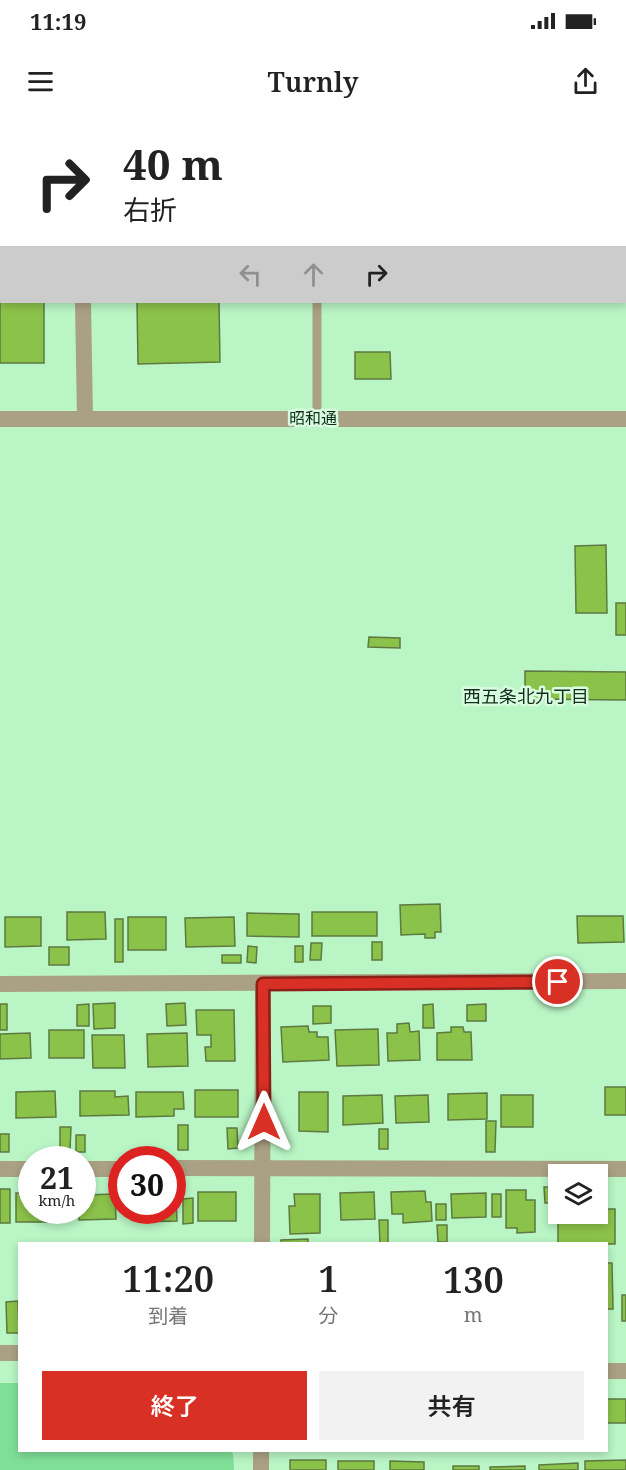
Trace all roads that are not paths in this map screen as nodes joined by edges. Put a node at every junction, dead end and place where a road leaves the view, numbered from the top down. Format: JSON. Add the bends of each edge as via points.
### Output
{"nodes":[{"id":1,"x":84,"y":303,"type":"edge"},
{"id":2,"x":317,"y":303,"type":"edge"},
{"id":3,"x":85,"y":418,"type":"junction"},
{"id":4,"x":317,"y":418,"type":"junction"},
{"id":5,"x":0,"y":419,"type":"edge"},
{"id":6,"x":626,"y":419,"type":"edge"},
{"id":7,"x":626,"y":981,"type":"edge"},
{"id":8,"x":0,"y":984,"type":"edge"},
{"id":9,"x":263,"y":984,"type":"junction"},
{"id":10,"x":186,"y":1168,"type":"edge"},
{"id":11,"x":264,"y":1168,"type":"junction"},
{"id":12,"x":0,"y":1169,"type":"edge"},
{"id":13,"x":18,"y":1169,"type":"edge"},
{"id":14,"x":626,"y":1169,"type":"edge"},
{"id":15,"x":262,"y":1242,"type":"edge"},
{"id":16,"x":0,"y":1353,"type":"edge"},
{"id":17,"x":18,"y":1353,"type":"edge"},
{"id":18,"x":608,"y":1371,"type":"edge"},
{"id":19,"x":626,"y":1371,"type":"edge"},
{"id":20,"x":261,"y":1452,"type":"edge"},
{"id":21,"x":261,"y":1470,"type":"edge"}],
"edges":[{"from":1,"to":3,"type":"street"},
{"from":2,"to":4,"type":"lane"},
{"from":3,"to":4,"type":"street","name":"昭和通"},
{"from":3,"to":5,"type":"street","name":"昭和通"},
{"from":4,"to":6,"type":"street","name":"昭和通"},
{"from":7,"to":9,"type":"street"},
{"from":8,"to":9,"type":"street"},
{"from":9,"to":11,"type":"street"},
{"from":10,"to":11,"type":"street"},
{"from":11,"to":14,"type":"street"},
{"from":11,"to":15,"type":"street"},
{"from":12,"to":13,"type":"street"},
{"from":16,"to":17,"type":"street"},
{"from":18,"to":19,"type":"street"},
{"from":20,"to":21,"type":"street"}]}
